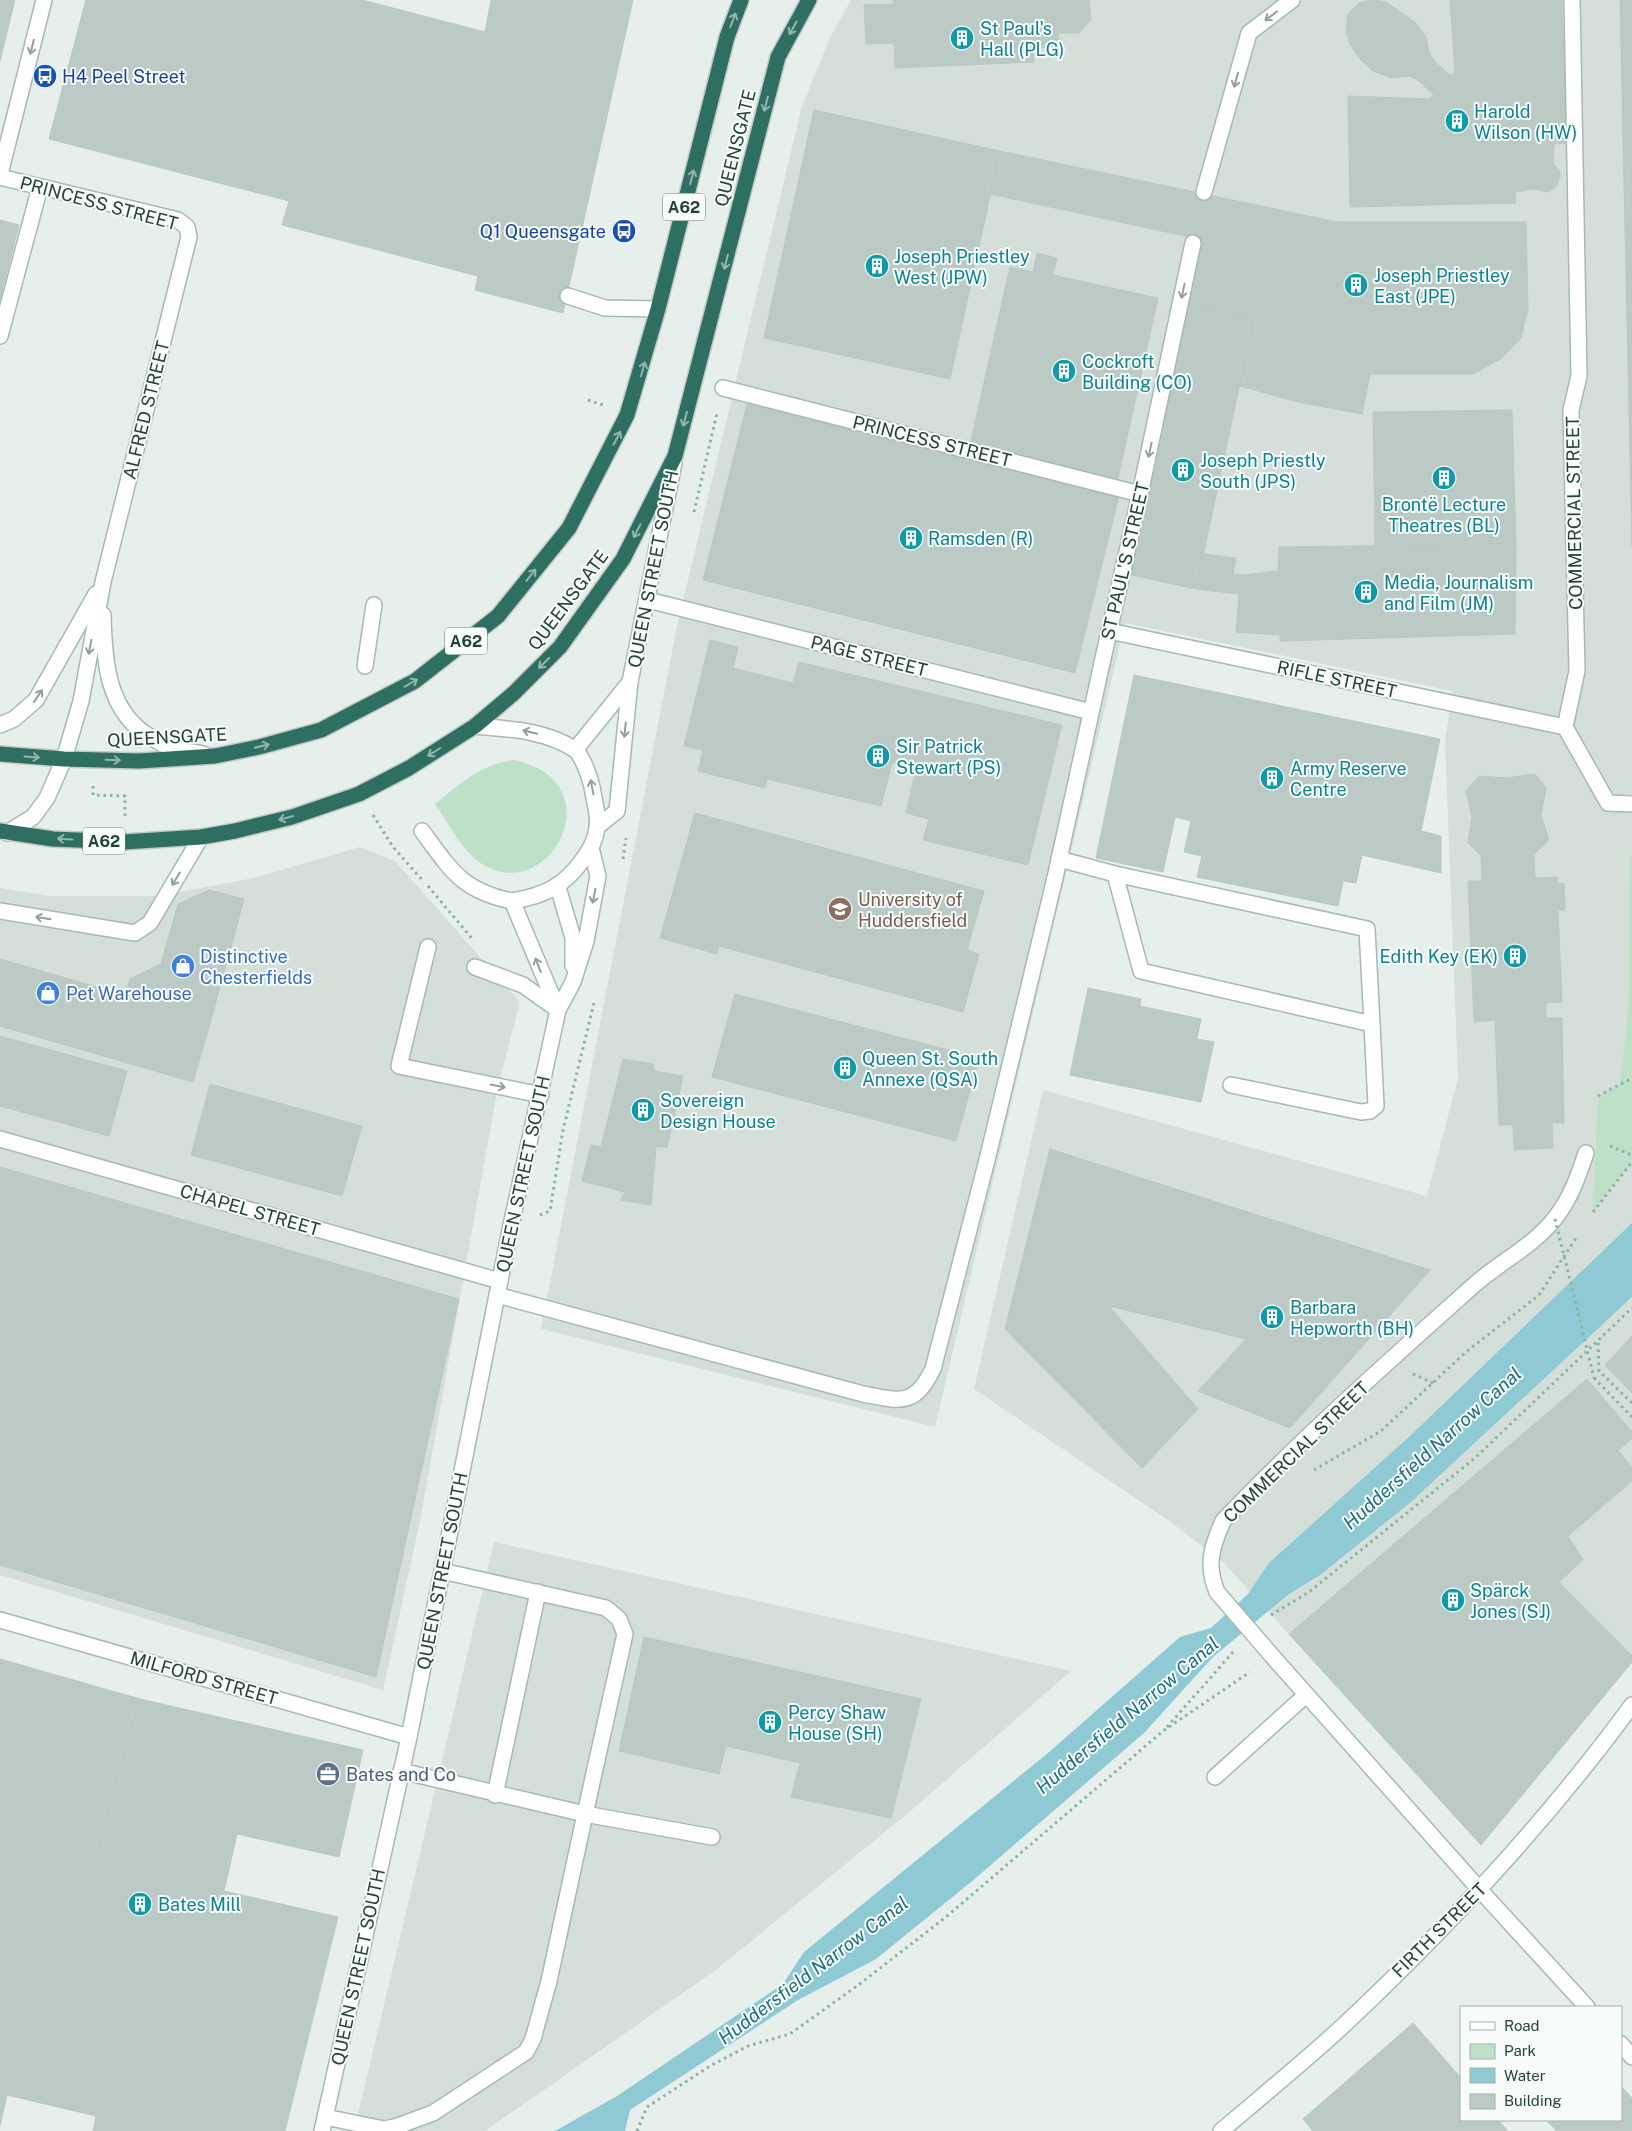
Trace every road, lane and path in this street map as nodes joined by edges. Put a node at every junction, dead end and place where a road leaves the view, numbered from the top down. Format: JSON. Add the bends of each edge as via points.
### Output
{"nodes":[{"id":1,"x":44,"y":0,"type":"edge"},
{"id":2,"x":741,"y":0,"type":"edge"},
{"id":3,"x":809,"y":0,"type":"edge"},
{"id":4,"x":1292,"y":0,"type":"edge"},
{"id":5,"x":1572,"y":0,"type":"edge"},
{"id":6,"x":0,"y":176,"type":"edge"},
{"id":7,"x":40,"y":187,"type":"junction"},
{"id":8,"x":1204,"y":192,"type":"dead end"},
{"id":9,"x":189,"y":238,"type":"joint"},
{"id":10,"x":1193,"y":243,"type":"dead end"},
{"id":11,"x":568,"y":296,"type":"dead end"},
{"id":12,"x":658,"y":309,"type":"junction"},
{"id":13,"x":0,"y":336,"type":"edge"},
{"id":14,"x":723,"y":388,"type":"joint"},
{"id":15,"x":588,"y":400,"type":"dead end"},
{"id":16,"x":598,"y":403,"type":"dead end"},
{"id":17,"x":676,"y":456,"type":"junction"},
{"id":18,"x":1140,"y":494,"type":"junction"},
{"id":19,"x":692,"y":519,"type":"dead end"},
{"id":20,"x":103,"y":582,"type":"junction"},
{"id":21,"x":648,"y":600,"type":"junction"},
{"id":22,"x":374,"y":605,"type":"dead end"},
{"id":23,"x":1109,"y":631,"type":"junction"},
{"id":24,"x":365,"y":666,"type":"dead end"},
{"id":25,"x":630,"y":682,"type":"junction"},
{"id":26,"x":1091,"y":712,"type":"junction"},
{"id":27,"x":0,"y":724,"type":"edge"},
{"id":28,"x":475,"y":726,"type":"junction"},
{"id":29,"x":1565,"y":727,"type":"junction"},
{"id":30,"x":575,"y":750,"type":"junction"},
{"id":31,"x":0,"y":754,"type":"edge"},
{"id":32,"x":214,"y":756,"type":"junction"},
{"id":33,"x":64,"y":759,"type":"junction"},
{"id":34,"x":359,"y":794,"type":"junction"},
{"id":35,"x":1632,"y":804,"type":"edge"},
{"id":36,"x":597,"y":827,"type":"junction"},
{"id":37,"x":422,"y":831,"type":"dead end"},
{"id":38,"x":3,"y":832,"type":"edge"},
{"id":39,"x":201,"y":837,"type":"junction"},
{"id":40,"x":591,"y":848,"type":"junction"},
{"id":41,"x":1059,"y":859,"type":"junction"},
{"id":42,"x":1115,"y":874,"type":"junction"},
{"id":43,"x":1055,"y":878,"type":"joint"},
{"id":44,"x":558,"y":887,"type":"junction"},
{"id":45,"x":512,"y":901,"type":"junction"},
{"id":46,"x":0,"y":911,"type":"edge"},
{"id":47,"x":476,"y":942,"type":"dead end"},
{"id":48,"x":428,"y":947,"type":"dead end"},
{"id":49,"x":475,"y":967,"type":"dead end"},
{"id":50,"x":573,"y":982,"type":"junction"},
{"id":51,"x":558,"y":1010,"type":"junction"},
{"id":52,"x":1372,"y":1024,"type":"junction"},
{"id":53,"x":1632,"y":1078,"type":"edge"},
{"id":54,"x":1231,"y":1085,"type":"dead end"},
{"id":55,"x":541,"y":1094,"type":"junction"},
{"id":56,"x":1598,"y":1096,"type":"dead end"},
{"id":57,"x":0,"y":1139,"type":"edge"},
{"id":58,"x":1586,"y":1153,"type":"dead end"},
{"id":59,"x":1632,"y":1162,"type":"edge"},
{"id":60,"x":1555,"y":1219,"type":"junction"},
{"id":61,"x":1588,"y":1221,"type":"dead end"},
{"id":62,"x":1577,"y":1237,"type":"dead end"},
{"id":63,"x":498,"y":1288,"type":"junction"},
{"id":64,"x":1632,"y":1308,"type":"edge"},
{"id":65,"x":1598,"y":1343,"type":"junction"},
{"id":66,"x":1632,"y":1403,"type":"edge"},
{"id":67,"x":1632,"y":1417,"type":"edge"},
{"id":68,"x":1308,"y":1473,"type":"dead end"},
{"id":69,"x":442,"y":1570,"type":"junction"},
{"id":70,"x":538,"y":1592,"type":"junction"},
{"id":71,"x":0,"y":1620,"type":"edge"},
{"id":72,"x":1266,"y":1621,"type":"dead end"},
{"id":73,"x":1237,"y":1649,"type":"dead end"},
{"id":74,"x":1253,"y":1670,"type":"dead end"},
{"id":75,"x":1306,"y":1695,"type":"junction"},
{"id":76,"x":1632,"y":1705,"type":"edge"},
{"id":77,"x":1164,"y":1731,"type":"junction"},
{"id":78,"x":408,"y":1737,"type":"junction"},
{"id":79,"x":401,"y":1771,"type":"junction"},
{"id":80,"x":1216,"y":1777,"type":"dead end"},
{"id":81,"x":495,"y":1795,"type":"junction"},
{"id":82,"x":585,"y":1814,"type":"junction"},
{"id":83,"x":712,"y":1837,"type":"dead end"},
{"id":84,"x":1480,"y":1890,"type":"junction"},
{"id":85,"x":1586,"y":2006,"type":"edge"},
{"id":86,"x":1622,"y":2045,"type":"edge"},
{"id":87,"x":1632,"y":2057,"type":"edge"},
{"id":88,"x":324,"y":2124,"type":"edge"},
{"id":89,"x":637,"y":2131,"type":"edge"},
{"id":90,"x":1221,"y":2131,"type":"edge"}],
"edges":[{"from":1,"to":6,"type":"street","one_way":true},
{"from":12,"to":2,"type":"highway","name":"QUEENSGATE","number":"A62","one_way":true,"via":[[727,37]]},
{"from":3,"to":17,"type":"highway","name":"QUEENSGATE","number":"A62","one_way":true,"via":[[778,57]]},
{"from":4,"to":8,"type":"street","one_way":true,"via":[[1249,33]]},
{"from":5,"to":29,"type":"street","name":"COMMERCIAL STREET","via":[[1579,376],[1570,410],[1577,672]]},
{"from":6,"to":7,"type":"street","name":"PRINCESS STREET"},
{"from":7,"to":9,"type":"street","name":"PRINCESS STREET","via":[[178,220],[187,226]]},
{"from":7,"to":13,"type":"street"},
{"from":9,"to":20,"type":"street","name":"ALFRED STREET"},
{"from":10,"to":18,"type":"street","name":"ST PAUL'S STREET","one_way":true},
{"from":11,"to":12,"type":"street","via":[[605,308]]},
{"from":32,"to":12,"type":"highway","name":"QUEENSGATE","number":"A62","one_way":true,"via":[[259,748],[322,730],[415,681],[498,616],[569,528],[613,446],[636,391]]},
{"from":14,"to":18,"type":"street","name":"PRINCESS STREET"},
{"from":14,"to":19,"type":"path"},
{"from":15,"to":16,"type":"path"},
{"from":17,"to":21,"type":"street","name":"QUEEN STREET SOUTH"},
{"from":17,"to":28,"type":"highway","name":"QUEENSGATE","number":"A62","one_way":true,"via":[[623,559],[560,647]]},
{"from":18,"to":23,"type":"street","name":"ST PAUL'S STREET"},
{"from":27,"to":20,"type":"street","name":"ALFRED STREET","one_way":true,"via":[[14,719],[36,700]]},
{"from":20,"to":32,"type":"street","name":"ALFRED STREET","via":[[104,647],[111,687],[121,709],[139,730],[171,748]]},
{"from":20,"to":33,"type":"street","name":"ALFRED STREET","one_way":true,"via":[[80,701]]},
{"from":21,"to":25,"type":"street","name":"QUEEN STREET SOUTH"},
{"from":21,"to":26,"type":"street","name":"PAGE STREET"},
{"from":22,"to":24,"type":"street"},
{"from":23,"to":26,"type":"street","name":"ST PAUL'S STREET"},
{"from":23,"to":29,"type":"street","name":"RIFLE STREET"},
{"from":25,"to":30,"type":"street","name":"QUEEN STREET SOUTH"},
{"from":25,"to":36,"type":"street","name":"QUEEN STREET SOUTH","one_way":true,"via":[[617,811]]},
{"from":26,"to":41,"type":"street","name":"ST PAUL'S STREET"},
{"from":30,"to":28,"type":"street","one_way":true,"via":[[544,736],[520,730]]},
{"from":28,"to":34,"type":"highway","name":"QUEENSGATE","number":"A62","one_way":true},
{"from":29,"to":35,"type":"street","via":[[1608,803]]},
{"from":36,"to":30,"type":"street","name":"QUEEN STREET SOUTH","one_way":true,"via":[[592,781]]},
{"from":31,"to":33,"type":"highway","name":"QUEENSGATE","number":"A62","one_way":true},
{"from":33,"to":32,"type":"highway","name":"QUEENSGATE","number":"A62","one_way":true,"via":[[139,761]]},
{"from":33,"to":38,"type":"street","name":"ALFRED STREET","via":[[47,798],[33,817]]},
{"from":34,"to":39,"type":"highway","name":"QUEENSGATE","number":"A62","one_way":true,"via":[[292,817]]},
{"from":34,"to":47,"type":"path","via":[[393,846]]},
{"from":36,"to":40,"type":"street","name":"QUEEN STREET SOUTH"},
{"from":37,"to":45,"type":"street","via":[[465,884],[487,896]]},
{"from":39,"to":38,"type":"highway","name":"QUEENSGATE","number":"A62","one_way":true,"via":[[124,842],[54,839]]},
{"from":39,"to":46,"type":"street","one_way":true,"via":[[150,923],[136,934]]},
{"from":40,"to":44,"type":"street","name":"QUEEN STREET SOUTH","via":[[575,872]]},
{"from":40,"to":50,"type":"street","name":"QUEEN STREET SOUTH","one_way":true,"via":[[598,876],[586,941]]},
{"from":41,"to":42,"type":"street"},
{"from":41,"to":43,"type":"street","name":"ST PAUL'S STREET"},
{"from":42,"to":52,"type":"street","via":[[1141,970]]},
{"from":42,"to":52,"type":"street","via":[[1367,929]]},
{"from":43,"to":63,"type":"street","name":"CHAPEL STREET","via":[[985,1169],[933,1369],[923,1389],[908,1398],[863,1394]]},
{"from":44,"to":45,"type":"street","name":"QUEEN STREET SOUTH","via":[[536,897]]},
{"from":44,"to":50,"type":"street","name":"QUEEN STREET SOUTH","via":[[573,938]]},
{"from":51,"to":45,"type":"street","one_way":true},
{"from":48,"to":55,"type":"street","one_way":true,"via":[[399,1066]]},
{"from":49,"to":51,"type":"street","via":[[523,984]]},
{"from":50,"to":51,"type":"street","name":"QUEEN STREET SOUTH"},
{"from":51,"to":55,"type":"street","name":"QUEEN STREET SOUTH"},
{"from":52,"to":54,"type":"street","via":[[1376,1106],[1370,1111],[1361,1112]]},
{"from":53,"to":56,"type":"path"},
{"from":55,"to":63,"type":"street","name":"QUEEN STREET SOUTH"},
{"from":57,"to":63,"type":"street","name":"CHAPEL STREET"},
{"from":58,"to":60,"type":"street","name":"COMMERCIAL STREET","via":[[1573,1192]]},
{"from":59,"to":61,"type":"path"},
{"from":60,"to":67,"type":"path","bridge":true,"via":[[1594,1378]]},
{"from":60,"to":75,"type":"street","name":"COMMERCIAL STREET","bridge":true,"via":[[1476,1284],[1343,1405],[1223,1521],[1214,1542],[1210,1575],[1217,1592]]},
{"from":62,"to":68,"type":"path","via":[[1540,1294],[1466,1352],[1380,1431]]},
{"from":63,"to":69,"type":"street","name":"QUEEN STREET SOUTH"},
{"from":64,"to":65,"type":"path"},
{"from":65,"to":66,"type":"path","via":[[1599,1371]]},
{"from":65,"to":72,"type":"path","via":[[1475,1458],[1323,1580]]},
{"from":69,"to":70,"type":"street"},
{"from":69,"to":78,"type":"street","name":"QUEEN STREET SOUTH"},
{"from":70,"to":81,"type":"street"},
{"from":70,"to":82,"type":"street","via":[[606,1608],[620,1619],[624,1634]]},
{"from":71,"to":78,"type":"street","name":"MILFORD STREET"},
{"from":73,"to":77,"type":"path"},
{"from":74,"to":77,"type":"path"},
{"from":75,"to":80,"type":"street"},
{"from":75,"to":84,"type":"street","name":"COMMERCIAL STREET"},
{"from":76,"to":84,"type":"street","name":"FIRTH STREET"},
{"from":77,"to":89,"type":"path","via":[[946,1917],[861,1983],[790,2034],[748,2046],[710,2066],[647,2107]]},
{"from":78,"to":79,"type":"street","name":"QUEEN STREET SOUTH"},
{"from":79,"to":81,"type":"street"},
{"from":79,"to":88,"type":"street","name":"QUEEN STREET SOUTH"},
{"from":81,"to":82,"type":"street"},
{"from":82,"to":83,"type":"street"},
{"from":82,"to":88,"type":"street","via":[[549,1981],[534,2039],[526,2052],[433,2113],[395,2127]]},
{"from":84,"to":85,"type":"street","name":"COMMERCIAL STREET"},
{"from":84,"to":90,"type":"street","name":"FIRTH STREET","via":[[1343,2025]]},
{"from":86,"to":87,"type":"street"}]}
